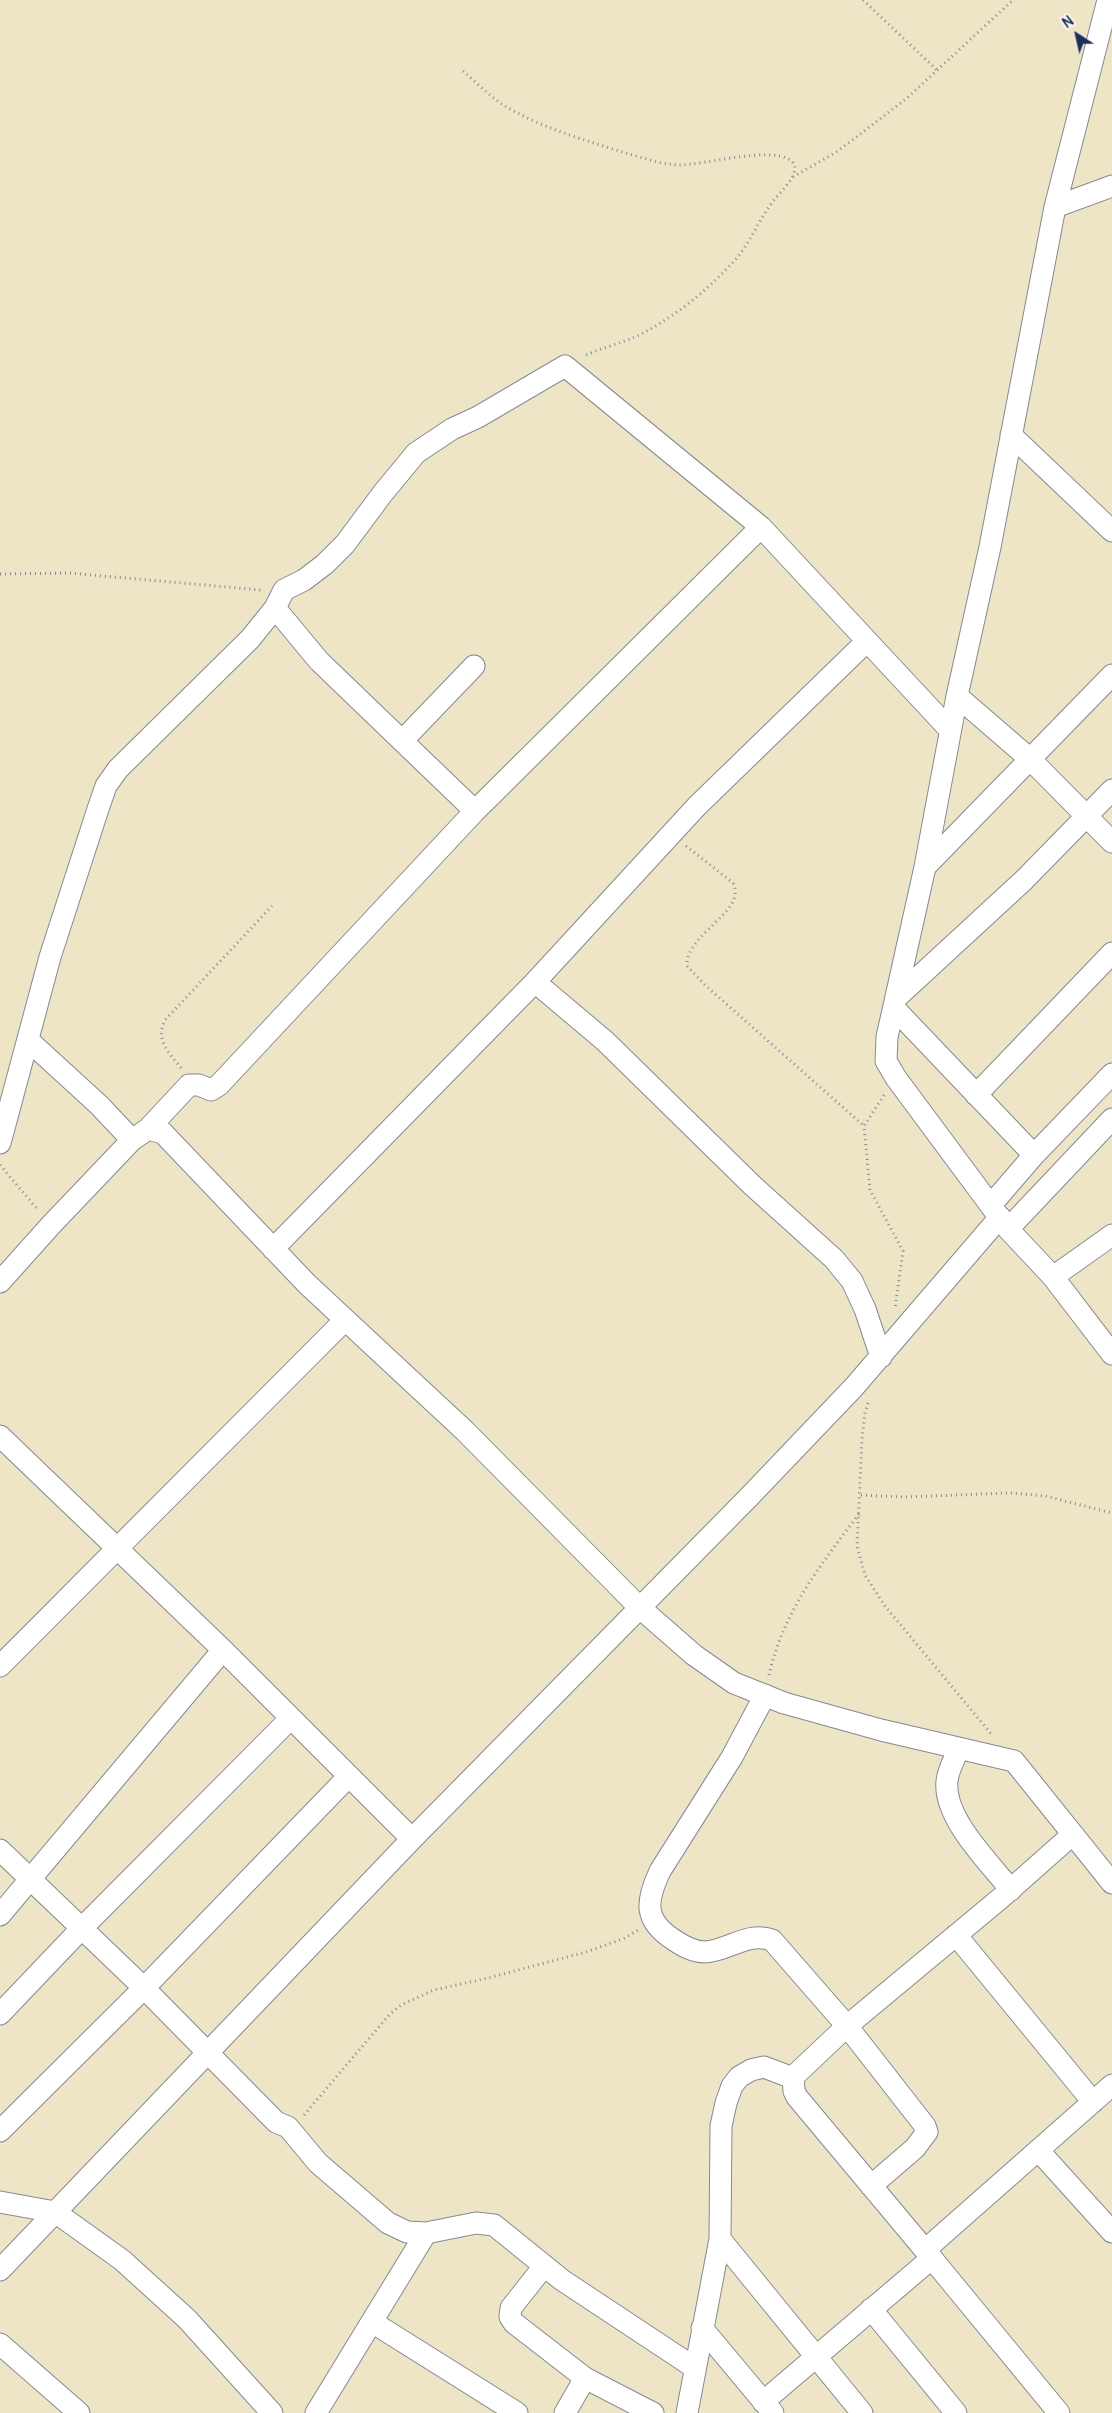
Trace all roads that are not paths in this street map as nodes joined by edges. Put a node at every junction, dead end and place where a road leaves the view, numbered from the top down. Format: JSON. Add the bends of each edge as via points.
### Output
{"nodes":[{"id":1,"x":1108,"y":12,"type":"edge"},
{"id":2,"x":1112,"y":186,"type":"edge"},
{"id":3,"x":1055,"y":208,"type":"junction"},
{"id":4,"x":1011,"y":435,"type":"junction"},
{"id":5,"x":761,"y":527,"type":"junction"},
{"id":6,"x":1112,"y":531,"type":"edge"},
{"id":7,"x":280,"y":599,"type":"junction"},
{"id":8,"x":867,"y":641,"type":"junction"},
{"id":9,"x":474,"y":666,"type":"dead end"},
{"id":10,"x":1111,"y":677,"type":"edge"},
{"id":11,"x":957,"y":696,"type":"junction"},
{"id":12,"x":950,"y":730,"type":"junction"},
{"id":13,"x":402,"y":741,"type":"junction"},
{"id":14,"x":1030,"y":759,"type":"junction"},
{"id":15,"x":1112,"y":790,"type":"edge"},
{"id":16,"x":476,"y":812,"type":"junction"},
{"id":17,"x":1087,"y":817,"type":"junction"},
{"id":18,"x":1112,"y":842,"type":"edge"},
{"id":19,"x":925,"y":867,"type":"junction"},
{"id":20,"x":1112,"y":954,"type":"edge"},
{"id":21,"x":536,"y":982,"type":"junction"},
{"id":22,"x":895,"y":1003,"type":"junction"},
{"id":23,"x":29,"y":1041,"type":"junction"},
{"id":24,"x":1112,"y":1074,"type":"edge"},
{"id":25,"x":976,"y":1095,"type":"junction"},
{"id":26,"x":1112,"y":1119,"type":"edge"},
{"id":27,"x":140,"y":1134,"type":"junction"},
{"id":28,"x":0,"y":1143,"type":"edge"},
{"id":29,"x":1034,"y":1156,"type":"junction"},
{"id":30,"x":1000,"y":1217,"type":"junction"},
{"id":31,"x":1112,"y":1235,"type":"edge"},
{"id":32,"x":273,"y":1249,"type":"junction"},
{"id":33,"x":1053,"y":1277,"type":"junction"},
{"id":34,"x":0,"y":1282,"type":"edge"},
{"id":35,"x":345,"y":1320,"type":"junction"},
{"id":36,"x":1112,"y":1354,"type":"edge"},
{"id":37,"x":881,"y":1357,"type":"junction"},
{"id":38,"x":0,"y":1436,"type":"edge"},
{"id":39,"x":118,"y":1547,"type":"junction"},
{"id":40,"x":640,"y":1608,"type":"junction"},
{"id":41,"x":223,"y":1650,"type":"junction"},
{"id":42,"x":0,"y":1666,"type":"edge"},
{"id":43,"x":765,"y":1695,"type":"junction"},
{"id":44,"x":292,"y":1718,"type":"junction"},
{"id":45,"x":959,"y":1748,"type":"junction"},
{"id":46,"x":349,"y":1776,"type":"junction"},
{"id":47,"x":1072,"y":1835,"type":"junction"},
{"id":48,"x":412,"y":1839,"type":"junction"},
{"id":49,"x":0,"y":1850,"type":"edge"},
{"id":50,"x":29,"y":1879,"type":"junction"},
{"id":51,"x":1112,"y":1883,"type":"edge"},
{"id":52,"x":1011,"y":1890,"type":"junction"},
{"id":53,"x":0,"y":1915,"type":"edge"},
{"id":54,"x":81,"y":1928,"type":"junction"},
{"id":55,"x":956,"y":1935,"type":"junction"},
{"id":56,"x":144,"y":1988,"type":"junction"},
{"id":57,"x":0,"y":2014,"type":"edge"},
{"id":58,"x":847,"y":2026,"type":"junction"},
{"id":59,"x":207,"y":2052,"type":"junction"},
{"id":60,"x":793,"y":2078,"type":"junction"},
{"id":61,"x":1112,"y":2086,"type":"edge"},
{"id":62,"x":1093,"y":2102,"type":"junction"},
{"id":63,"x":0,"y":2131,"type":"edge"},
{"id":64,"x":1038,"y":2150,"type":"junction"},
{"id":65,"x":871,"y":2186,"type":"junction"},
{"id":66,"x":0,"y":2202,"type":"edge"},
{"id":67,"x":55,"y":2212,"type":"junction"},
{"id":68,"x":1112,"y":2232,"type":"edge"},
{"id":69,"x":426,"y":2233,"type":"junction"},
{"id":70,"x":720,"y":2239,"type":"junction"},
{"id":71,"x":928,"y":2254,"type":"junction"},
{"id":72,"x":544,"y":2266,"type":"junction"},
{"id":73,"x":0,"y":2270,"type":"edge"},
{"id":74,"x":871,"y":2310,"type":"junction"},
{"id":75,"x":372,"y":2322,"type":"junction"},
{"id":76,"x":702,"y":2328,"type":"junction"},
{"id":77,"x":0,"y":2344,"type":"edge"},
{"id":78,"x":815,"y":2356,"type":"junction"},
{"id":79,"x":695,"y":2368,"type":"junction"},
{"id":80,"x":585,"y":2378,"type":"junction"},
{"id":81,"x":768,"y":2407,"type":"edge"},
{"id":82,"x":79,"y":2413,"type":"edge"},
{"id":83,"x":272,"y":2413,"type":"edge"},
{"id":84,"x":316,"y":2413,"type":"edge"},
{"id":85,"x":517,"y":2413,"type":"edge"},
{"id":86,"x":565,"y":2413,"type":"edge"},
{"id":87,"x":653,"y":2413,"type":"edge"},
{"id":88,"x":687,"y":2413,"type":"edge"},
{"id":89,"x":862,"y":2413,"type":"edge"},
{"id":90,"x":956,"y":2413,"type":"edge"},
{"id":91,"x":1059,"y":2413,"type":"edge"}],
"edges":[{"from":1,"to":3,"type":"street"},
{"from":2,"to":3,"type":"street"},
{"from":3,"to":4,"type":"street"},
{"from":4,"to":6,"type":"street"},
{"from":4,"to":11,"type":"street"},
{"from":5,"to":7,"type":"street","via":[[565,366],[416,452],[345,544]]},
{"from":5,"to":8,"type":"street"},
{"from":5,"to":16,"type":"street"},
{"from":7,"to":13,"type":"street","via":[[309,650]]},
{"from":7,"to":23,"type":"street","via":[[222,668],[130,755],[106,786],[50,957]]},
{"from":8,"to":12,"type":"street"},
{"from":8,"to":21,"type":"street","via":[[697,806]]},
{"from":9,"to":13,"type":"street"},
{"from":10,"to":14,"type":"street"},
{"from":11,"to":12,"type":"street"},
{"from":11,"to":14,"type":"street"},
{"from":12,"to":19,"type":"street"},
{"from":13,"to":16,"type":"street"},
{"from":14,"to":17,"type":"street"},
{"from":14,"to":19,"type":"street"},
{"from":15,"to":17,"type":"street"},
{"from":16,"to":27,"type":"street","via":[[219,1085],[211,1090],[189,1085]]},
{"from":17,"to":18,"type":"street"},
{"from":17,"to":22,"type":"street"},
{"from":19,"to":22,"type":"street"},
{"from":20,"to":25,"type":"street"},
{"from":21,"to":32,"type":"street"},
{"from":21,"to":37,"type":"street","via":[[605,1042],[834,1259],[852,1281]]},
{"from":22,"to":25,"type":"street"},
{"from":22,"to":30,"type":"street","via":[[887,1037],[886,1061]]},
{"from":23,"to":27,"type":"street"},
{"from":23,"to":28,"type":"street"},
{"from":24,"to":29,"type":"street"},
{"from":25,"to":29,"type":"street"},
{"from":26,"to":30,"type":"street"},
{"from":27,"to":32,"type":"street","via":[[163,1133]]},
{"from":27,"to":34,"type":"street"},
{"from":29,"to":30,"type":"street"},
{"from":30,"to":33,"type":"street"},
{"from":30,"to":37,"type":"street"},
{"from":31,"to":33,"type":"street"},
{"from":32,"to":35,"type":"street"},
{"from":33,"to":36,"type":"street"},
{"from":35,"to":39,"type":"street"},
{"from":35,"to":40,"type":"street","via":[[465,1432]]},
{"from":37,"to":40,"type":"street"},
{"from":38,"to":39,"type":"street"},
{"from":39,"to":41,"type":"street"},
{"from":39,"to":42,"type":"street"},
{"from":40,"to":43,"type":"street","via":[[718,1672],[734,1683]]},
{"from":40,"to":48,"type":"street"},
{"from":41,"to":44,"type":"street"},
{"from":41,"to":50,"type":"street"},
{"from":43,"to":45,"type":"street","via":[[881,1730]]},
{"from":43,"to":58,"type":"street","via":[[732,1757],[660,1871],[649,1906],[652,1922],[687,1949],[706,1952],[750,1938],[772,1940]]},
{"from":44,"to":46,"type":"street"},
{"from":44,"to":54,"type":"street"},
{"from":45,"to":47,"type":"street","via":[[1014,1761]]},
{"from":45,"to":52,"type":"street","via":[[947,1780],[947,1797],[970,1838]]},
{"from":46,"to":48,"type":"street"},
{"from":46,"to":56,"type":"street"},
{"from":47,"to":51,"type":"street"},
{"from":47,"to":52,"type":"street"},
{"from":48,"to":59,"type":"street"},
{"from":49,"to":50,"type":"street"},
{"from":50,"to":53,"type":"street"},
{"from":50,"to":54,"type":"street"},
{"from":52,"to":55,"type":"street"},
{"from":54,"to":56,"type":"street"},
{"from":54,"to":57,"type":"street"},
{"from":55,"to":58,"type":"street"},
{"from":55,"to":62,"type":"street"},
{"from":56,"to":59,"type":"street"},
{"from":56,"to":63,"type":"street"},
{"from":58,"to":60,"type":"street"},
{"from":58,"to":65,"type":"street","via":[[927,2132],[915,2148]]},
{"from":59,"to":67,"type":"street"},
{"from":59,"to":69,"type":"street","via":[[276,2122],[288,2127],[318,2163],[388,2223],[407,2232]]},
{"from":60,"to":65,"type":"street","via":[[797,2097]]},
{"from":60,"to":70,"type":"street","via":[[764,2066],[739,2077],[732,2086],[721,2126]]},
{"from":61,"to":62,"type":"street"},
{"from":62,"to":64,"type":"street"},
{"from":64,"to":68,"type":"street"},
{"from":64,"to":71,"type":"street"},
{"from":65,"to":71,"type":"street"},
{"from":66,"to":67,"type":"street"},
{"from":67,"to":73,"type":"street"},
{"from":67,"to":83,"type":"street","via":[[122,2260],[159,2292],[187,2318]]},
{"from":69,"to":72,"type":"street","via":[[485,2223],[494,2225]]},
{"from":69,"to":75,"type":"street"},
{"from":70,"to":76,"type":"street"},
{"from":70,"to":78,"type":"street"},
{"from":71,"to":74,"type":"street"},
{"from":71,"to":91,"type":"street"},
{"from":72,"to":79,"type":"street"},
{"from":72,"to":80,"type":"street","via":[[511,2308],[510,2318]]},
{"from":74,"to":78,"type":"street"},
{"from":74,"to":90,"type":"street"},
{"from":75,"to":84,"type":"street"},
{"from":75,"to":85,"type":"street"},
{"from":76,"to":79,"type":"street"},
{"from":76,"to":81,"type":"street"},
{"from":77,"to":82,"type":"street"},
{"from":78,"to":81,"type":"street"},
{"from":78,"to":89,"type":"street"},
{"from":79,"to":88,"type":"street"},
{"from":80,"to":86,"type":"street"},
{"from":80,"to":87,"type":"street"}]}
